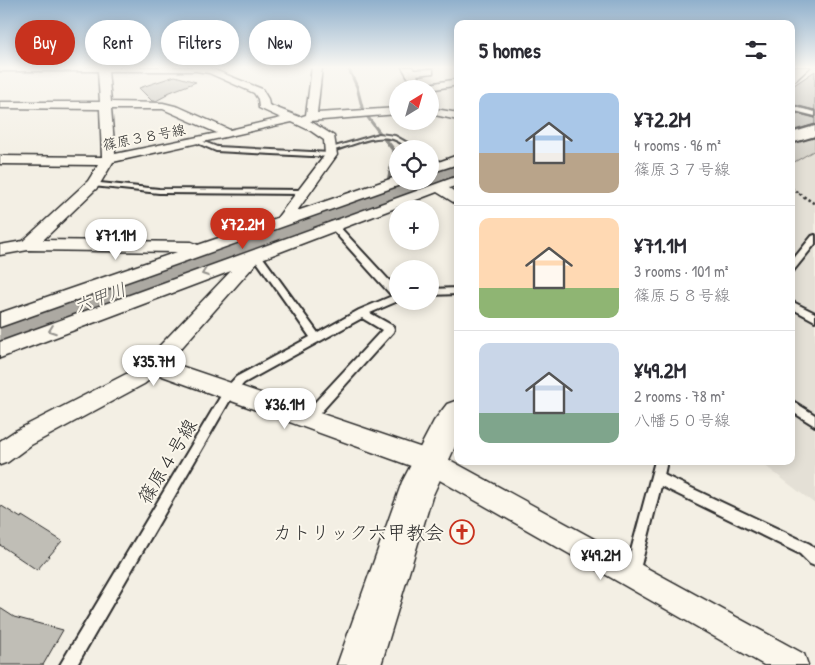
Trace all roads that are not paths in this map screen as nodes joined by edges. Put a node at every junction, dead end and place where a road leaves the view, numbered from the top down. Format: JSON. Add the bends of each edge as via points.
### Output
{"nodes":[{"id":1,"x":106,"y":98,"type":"edge"},
{"id":2,"x":263,"y":98,"type":"edge"},
{"id":3,"x":307,"y":98,"type":"edge"},
{"id":4,"x":106,"y":104,"type":"junction"},
{"id":5,"x":454,"y":104,"type":"edge"},
{"id":6,"x":0,"y":105,"type":"edge"},
{"id":7,"x":389,"y":107,"type":"edge"},
{"id":8,"x":439,"y":109,"type":"edge"},
{"id":9,"x":795,"y":109,"type":"edge"},
{"id":10,"x":380,"y":112,"type":"junction"},
{"id":11,"x":389,"y":112,"type":"edge"},
{"id":12,"x":439,"y":112,"type":"edge"},
{"id":13,"x":815,"y":114,"type":"edge"},
{"id":14,"x":454,"y":116,"type":"edge"},
{"id":15,"x":301,"y":119,"type":"junction"},
{"id":16,"x":815,"y":131,"type":"edge"},
{"id":17,"x":230,"y":134,"type":"junction"},
{"id":18,"x":795,"y":137,"type":"edge"},
{"id":19,"x":398,"y":140,"type":"edge"},
{"id":20,"x":197,"y":141,"type":"junction"},
{"id":21,"x":331,"y":152,"type":"junction"},
{"id":22,"x":109,"y":159,"type":"junction"},
{"id":23,"x":0,"y":160,"type":"edge"},
{"id":24,"x":454,"y":160,"type":"edge"},
{"id":25,"x":439,"y":163,"type":"edge"},
{"id":26,"x":454,"y":181,"type":"edge"},
{"id":27,"x":93,"y":184,"type":"junction"},
{"id":28,"x":389,"y":184,"type":"edge"},
{"id":29,"x":380,"y":187,"type":"joint"},
{"id":30,"x":439,"y":187,"type":"joint"},
{"id":31,"x":431,"y":190,"type":"edge"},
{"id":32,"x":304,"y":192,"type":"junction"},
{"id":33,"x":454,"y":198,"type":"edge"},
{"id":34,"x":277,"y":223,"type":"junction"},
{"id":35,"x":333,"y":226,"type":"junction"},
{"id":36,"x":815,"y":238,"type":"edge"},
{"id":37,"x":283,"y":244,"type":"junction"},
{"id":38,"x":28,"y":245,"type":"junction"},
{"id":39,"x":205,"y":247,"type":"junction"},
{"id":40,"x":0,"y":250,"type":"edge"},
{"id":41,"x":256,"y":254,"type":"junction"},
{"id":42,"x":795,"y":263,"type":"edge"},
{"id":43,"x":389,"y":287,"type":"edge"},
{"id":44,"x":454,"y":291,"type":"edge"},
{"id":45,"x":439,"y":292,"type":"edge"},
{"id":46,"x":389,"y":301,"type":"edge"},
{"id":47,"x":795,"y":306,"type":"edge"},
{"id":48,"x":362,"y":313,"type":"junction"},
{"id":49,"x":815,"y":317,"type":"edge"},
{"id":50,"x":0,"y":320,"type":"edge"},
{"id":51,"x":316,"y":338,"type":"junction"},
{"id":52,"x":0,"y":350,"type":"edge"},
{"id":53,"x":154,"y":365,"type":"junction"},
{"id":54,"x":229,"y":392,"type":"junction"},
{"id":55,"x":795,"y":408,"type":"edge"},
{"id":56,"x":308,"y":418,"type":"junction"},
{"id":57,"x":454,"y":419,"type":"edge"},
{"id":58,"x":815,"y":421,"type":"edge"},
{"id":59,"x":0,"y":454,"type":"edge"},
{"id":60,"x":429,"y":461,"type":"junction"},
{"id":61,"x":660,"y":465,"type":"edge"},
{"id":62,"x":656,"y":478,"type":"junction"},
{"id":63,"x":815,"y":559,"type":"edge"},
{"id":64,"x":632,"y":574,"type":"junction"},
{"id":65,"x":68,"y":665,"type":"edge"},
{"id":66,"x":359,"y":665,"type":"edge"},
{"id":67,"x":792,"y":665,"type":"edge"}],
"edges":[{"from":1,"to":4,"type":"street"},
{"from":2,"to":15,"type":"street","via":[[264,107]]},
{"from":3,"to":15,"type":"street"},
{"from":4,"to":6,"type":"street"},
{"from":4,"to":17,"type":"street","via":[[175,109]]},
{"from":4,"to":22,"type":"street"},
{"from":5,"to":8,"type":"street"},
{"from":7,"to":10,"type":"street"},
{"from":9,"to":13,"type":"lane"},
{"from":10,"to":11,"type":"street","name":"篠原３８号線"},
{"from":10,"to":15,"type":"street","name":"篠原３８号線"},
{"from":12,"to":14,"type":"street"},
{"from":15,"to":17,"type":"street","name":"篠原３８号線"},
{"from":15,"to":21,"type":"street","via":[[330,139]]},
{"from":16,"to":18,"type":"street"},
{"from":17,"to":20,"type":"street","name":"篠原３８号線"},
{"from":19,"to":21,"type":"lane","via":[[391,136],[376,137]]},
{"from":20,"to":21,"type":"lane","via":[[216,149]]},
{"from":20,"to":22,"type":"street","name":"篠原３８号線"},
{"from":21,"to":32,"type":"street"},
{"from":22,"to":23,"type":"street","name":"篠原３８号線","via":[[96,162]]},
{"from":22,"to":27,"type":"street"},
{"from":24,"to":25,"type":"street"},
{"from":26,"to":30,"type":"street"},
{"from":27,"to":32,"type":"lane","via":[[159,191]]},
{"from":27,"to":38,"type":"street"},
{"from":28,"to":29,"type":"street"},
{"from":29,"to":34,"type":"street"},
{"from":30,"to":33,"type":"street"},
{"from":31,"to":35,"type":"street"},
{"from":32,"to":34,"type":"street"},
{"from":34,"to":37,"type":"street"},
{"from":34,"to":39,"type":"street"},
{"from":35,"to":37,"type":"street"},
{"from":35,"to":43,"type":"lane"},
{"from":36,"to":42,"type":"lane"},
{"from":37,"to":41,"type":"street"},
{"from":38,"to":39,"type":"street"},
{"from":38,"to":40,"type":"street"},
{"from":39,"to":50,"type":"street"},
{"from":41,"to":51,"type":"lane"},
{"from":41,"to":52,"type":"street","one_way":true},
{"from":41,"to":53,"type":"street"},
{"from":44,"to":45,"type":"lane"},
{"from":46,"to":48,"type":"lane","name":"篠原４号線"},
{"from":47,"to":49,"type":"lane"},
{"from":48,"to":51,"type":"lane","name":"篠原４号線"},
{"from":48,"to":56,"type":"lane","via":[[389,329]]},
{"from":51,"to":54,"type":"lane","name":"篠原４号線","via":[[240,380]]},
{"from":53,"to":54,"type":"street"},
{"from":53,"to":59,"type":"street","via":[[138,378],[32,433]]},
{"from":54,"to":56,"type":"street"},
{"from":54,"to":65,"type":"lane","name":"篠原４号線"},
{"from":55,"to":58,"type":"lane"},
{"from":56,"to":60,"type":"street"},
{"from":57,"to":60,"type":"main road"},
{"from":60,"to":64,"type":"street"},
{"from":60,"to":66,"type":"main road"},
{"from":61,"to":62,"type":"lane"},
{"from":62,"to":63,"type":"lane","via":[[805,549]]},
{"from":62,"to":64,"type":"lane"},
{"from":64,"to":67,"type":"street"}]}
